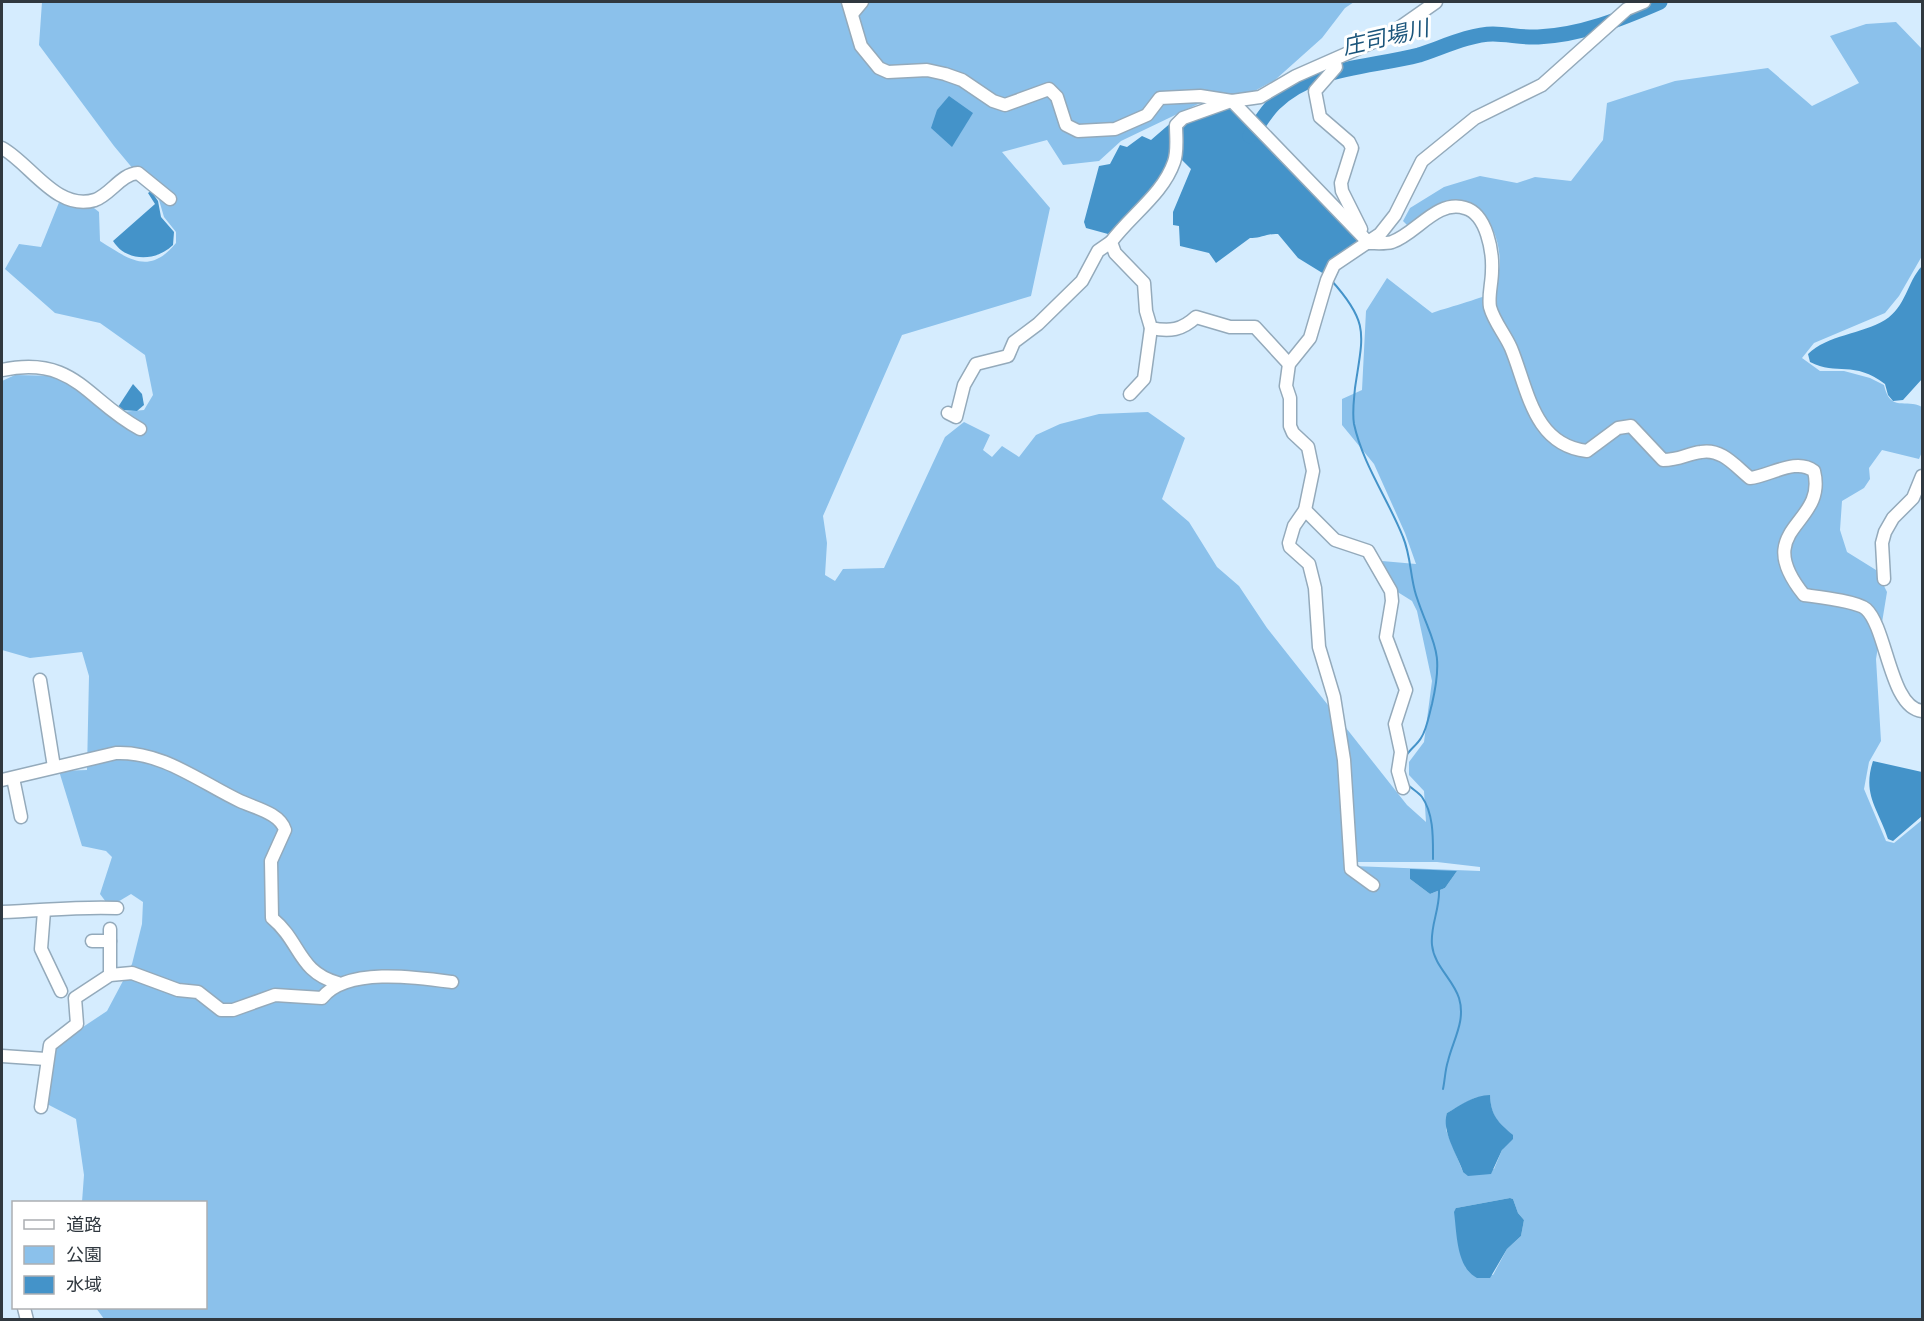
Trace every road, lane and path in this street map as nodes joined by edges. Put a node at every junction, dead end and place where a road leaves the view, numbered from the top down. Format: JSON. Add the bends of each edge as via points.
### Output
{"nodes":[{"id":1,"x":848,"y":2,"type":"edge"},
{"id":2,"x":862,"y":2,"type":"edge"},
{"id":3,"x":1436,"y":2,"type":"edge"},
{"id":4,"x":1644,"y":2,"type":"edge"},
{"id":5,"x":852,"y":14,"type":"junction"},
{"id":6,"x":1334,"y":60,"type":"junction"},
{"id":7,"x":1232,"y":100,"type":"junction"},
{"id":8,"x":2,"y":148,"type":"edge"},
{"id":9,"x":170,"y":199,"type":"dead end"},
{"id":10,"x":1111,"y":242,"type":"junction"},
{"id":11,"x":1369,"y":243,"type":"junction"},
{"id":12,"x":1151,"y":328,"type":"junction"},
{"id":13,"x":1289,"y":364,"type":"junction"},
{"id":14,"x":2,"y":370,"type":"edge"},
{"id":15,"x":1130,"y":394,"type":"dead end"},
{"id":16,"x":948,"y":413,"type":"dead end"},
{"id":17,"x":140,"y":429,"type":"dead end"},
{"id":18,"x":1923,"y":476,"type":"edge"},
{"id":19,"x":1305,"y":510,"type":"junction"},
{"id":20,"x":1884,"y":579,"type":"dead end"},
{"id":21,"x":40,"y":680,"type":"dead end"},
{"id":22,"x":1923,"y":711,"type":"edge"},
{"id":23,"x":54,"y":766,"type":"junction"},
{"id":24,"x":7,"y":779,"type":"edge"},
{"id":25,"x":1403,"y":788,"type":"dead end"},
{"id":26,"x":21,"y":817,"type":"dead end"},
{"id":27,"x":1373,"y":885,"type":"dead end"},
{"id":28,"x":117,"y":908,"type":"dead end"},
{"id":29,"x":44,"y":911,"type":"junction"},
{"id":30,"x":2,"y":912,"type":"edge"},
{"id":31,"x":92,"y":941,"type":"dead end"},
{"id":32,"x":110,"y":975,"type":"junction"},
{"id":33,"x":452,"y":982,"type":"dead end"},
{"id":34,"x":338,"y":983,"type":"junction"},
{"id":35,"x":61,"y":991,"type":"dead end"},
{"id":36,"x":6,"y":1042,"type":"dead end"},
{"id":37,"x":3,"y":1056,"type":"edge"},
{"id":38,"x":46,"y":1059,"type":"junction"},
{"id":39,"x":41,"y":1107,"type":"dead end"}],
"edges":[{"from":1,"to":5,"type":"street"},
{"from":2,"to":5,"type":"street"},
{"from":3,"to":6,"type":"street","via":[[1389,35]]},
{"from":4,"to":11,"type":"street","via":[[1627,9],[1542,85],[1475,118],[1422,161],[1395,214]]},
{"from":5,"to":7,"type":"street","via":[[861,46],[879,68],[888,72],[927,70],[945,74],[1005,105],[1049,89],[1057,97],[1066,125],[1078,131],[1115,129],[1148,115],[1161,98],[1200,96]]},
{"from":6,"to":7,"type":"street","via":[[1289,79],[1260,97]]},
{"from":6,"to":11,"type":"street","via":[[1336,67],[1315,91],[1316,100],[1320,117],[1352,148],[1342,176],[1342,191]]},
{"from":7,"to":10,"type":"street","via":[[1183,118],[1176,125],[1175,160],[1162,187],[1129,218]]},
{"from":7,"to":11,"type":"street"},
{"from":8,"to":9,"type":"street","via":[[55,194],[66,198],[95,200],[129,175],[138,173]]},
{"from":10,"to":12,"type":"street","via":[[1115,253],[1144,283]]},
{"from":10,"to":16,"type":"street","via":[[1098,251],[1082,281],[1014,342],[1008,356],[976,364],[964,385],[956,417]]},
{"from":11,"to":13,"type":"street","via":[[1340,260],[1328,277],[1310,338]]},
{"from":11,"to":22,"type":"street","via":[[1393,242],[1437,213],[1452,208],[1465,208],[1478,215],[1485,228],[1493,268],[1490,305],[1494,318],[1506,334],[1531,407],[1540,423],[1560,443],[1587,451],[1618,428],[1631,426],[1663,460],[1716,452],[1750,478],[1792,466],[1807,466],[1814,471],[1816,489],[1788,538],[1784,564],[1804,595],[1845,601],[1867,610],[1905,699]]},
{"from":12,"to":13,"type":"street","via":[[1183,329],[1196,317],[1230,327],[1255,327]]},
{"from":12,"to":15,"type":"street","via":[[1144,379]]},
{"from":13,"to":19,"type":"street","via":[[1286,386],[1290,426],[1308,447],[1312,462]]},
{"from":14,"to":17,"type":"street","via":[[57,370],[73,377],[123,420]]},
{"from":18,"to":20,"type":"street","via":[[1913,498],[1885,532]]},
{"from":19,"to":25,"type":"street","via":[[1335,540],[1368,551],[1391,591],[1386,637],[1406,690],[1395,724]]},
{"from":19,"to":27,"type":"street","via":[[1289,543],[1309,564],[1315,588],[1319,647],[1334,697],[1344,760],[1351,869]]},
{"from":21,"to":23,"type":"street"},
{"from":23,"to":24,"type":"street"},
{"from":23,"to":34,"type":"street","via":[[129,752],[186,770],[283,823],[284,837],[271,861],[272,918],[291,937],[312,972]]},
{"from":24,"to":26,"type":"street"},
{"from":28,"to":29,"type":"street","via":[[69,906]]},
{"from":29,"to":30,"type":"street"},
{"from":29,"to":35,"type":"street","via":[[41,950]]},
{"from":31,"to":32,"type":"street","via":[[110,935]]},
{"from":32,"to":34,"type":"street","via":[[132,973],[178,990],[198,992],[221,1010],[233,1010],[275,994],[322,998]]},
{"from":32,"to":38,"type":"street","via":[[75,998],[77,1024],[50,1045]]},
{"from":33,"to":34,"type":"street","via":[[409,976]]},
{"from":36,"to":37,"type":"street"},
{"from":37,"to":38,"type":"street"},
{"from":38,"to":39,"type":"street"}]}
